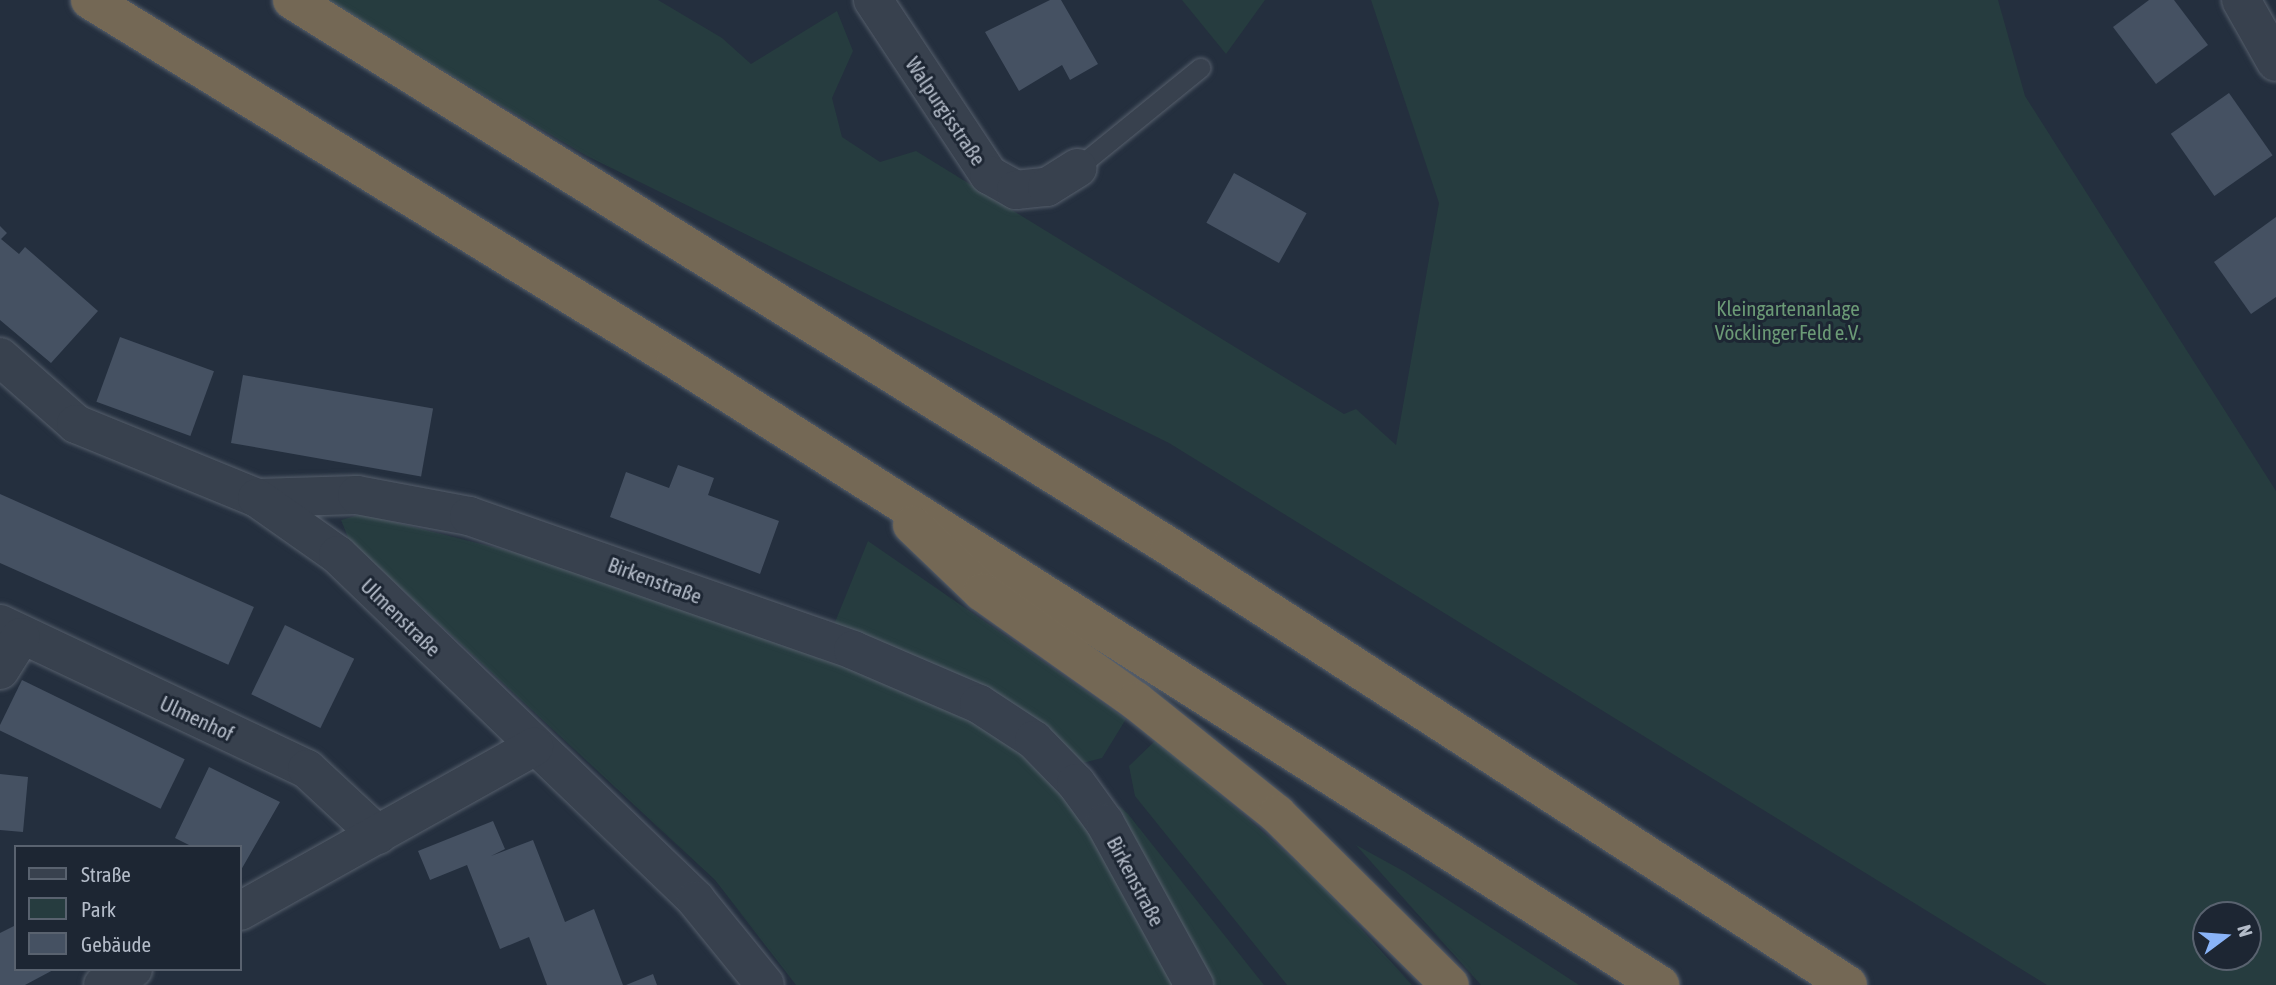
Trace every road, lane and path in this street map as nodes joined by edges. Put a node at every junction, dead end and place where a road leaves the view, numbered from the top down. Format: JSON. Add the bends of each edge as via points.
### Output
{"nodes":[{"id":1,"x":90,"y":0,"type":"edge"},
{"id":2,"x":292,"y":0,"type":"edge"},
{"id":3,"x":873,"y":0,"type":"edge"},
{"id":4,"x":2241,"y":0,"type":"edge"},
{"id":5,"x":2276,"y":62,"type":"edge"},
{"id":6,"x":1199,"y":68,"type":"dead end"},
{"id":7,"x":1077,"y":168,"type":"joint"},
{"id":8,"x":0,"y":357,"type":"edge"},
{"id":9,"x":875,"y":485,"type":"junction"},
{"id":10,"x":257,"y":498,"type":"junction"},
{"id":11,"x":10,"y":630,"type":"edge"},
{"id":12,"x":0,"y":670,"type":"edge"},
{"id":13,"x":534,"y":747,"type":"junction"},
{"id":14,"x":378,"y":835,"type":"junction"},
{"id":15,"x":242,"y":910,"type":"edge"},
{"id":16,"x":129,"y":971,"type":"edge"},
{"id":17,"x":103,"y":985,"type":"edge"},
{"id":18,"x":765,"y":985,"type":"edge"},
{"id":19,"x":1194,"y":985,"type":"edge"},
{"id":20,"x":1450,"y":985,"type":"edge"},
{"id":21,"x":1660,"y":985,"type":"edge"},
{"id":22,"x":1848,"y":985,"type":"edge"}],
"edges":[{"from":1,"to":9,"type":"highway"},
{"from":2,"to":22,"type":"highway","via":[[1170,547]]},
{"from":3,"to":7,"type":"street","name":"Walpurgisstraße","via":[[989,174],[1016,190],[1047,187]]},
{"from":4,"to":5,"type":"street"},
{"from":6,"to":7,"type":"lane"},
{"from":8,"to":10,"type":"street","name":"Birkenstraße","via":[[76,424]]},
{"from":9,"to":20,"type":"highway","via":[[982,592],[1147,709],[1277,814]]},
{"from":9,"to":21,"type":"highway"},
{"from":10,"to":13,"type":"street","name":"Ulmenstraße","via":[[338,555]]},
{"from":10,"to":19,"type":"street","name":"Birkenstraße","via":[[357,495],[470,516],[853,650],[979,704],[1034,740],[1081,789]]},
{"from":11,"to":12,"type":"street"},
{"from":11,"to":14,"type":"street","name":"Ulmenhof","via":[[307,769]]},
{"from":13,"to":14,"type":"street"},
{"from":13,"to":18,"type":"street","name":"Ulmenstraße","via":[[696,900]]},
{"from":14,"to":15,"type":"street"},
{"from":16,"to":17,"type":"street"}]}
